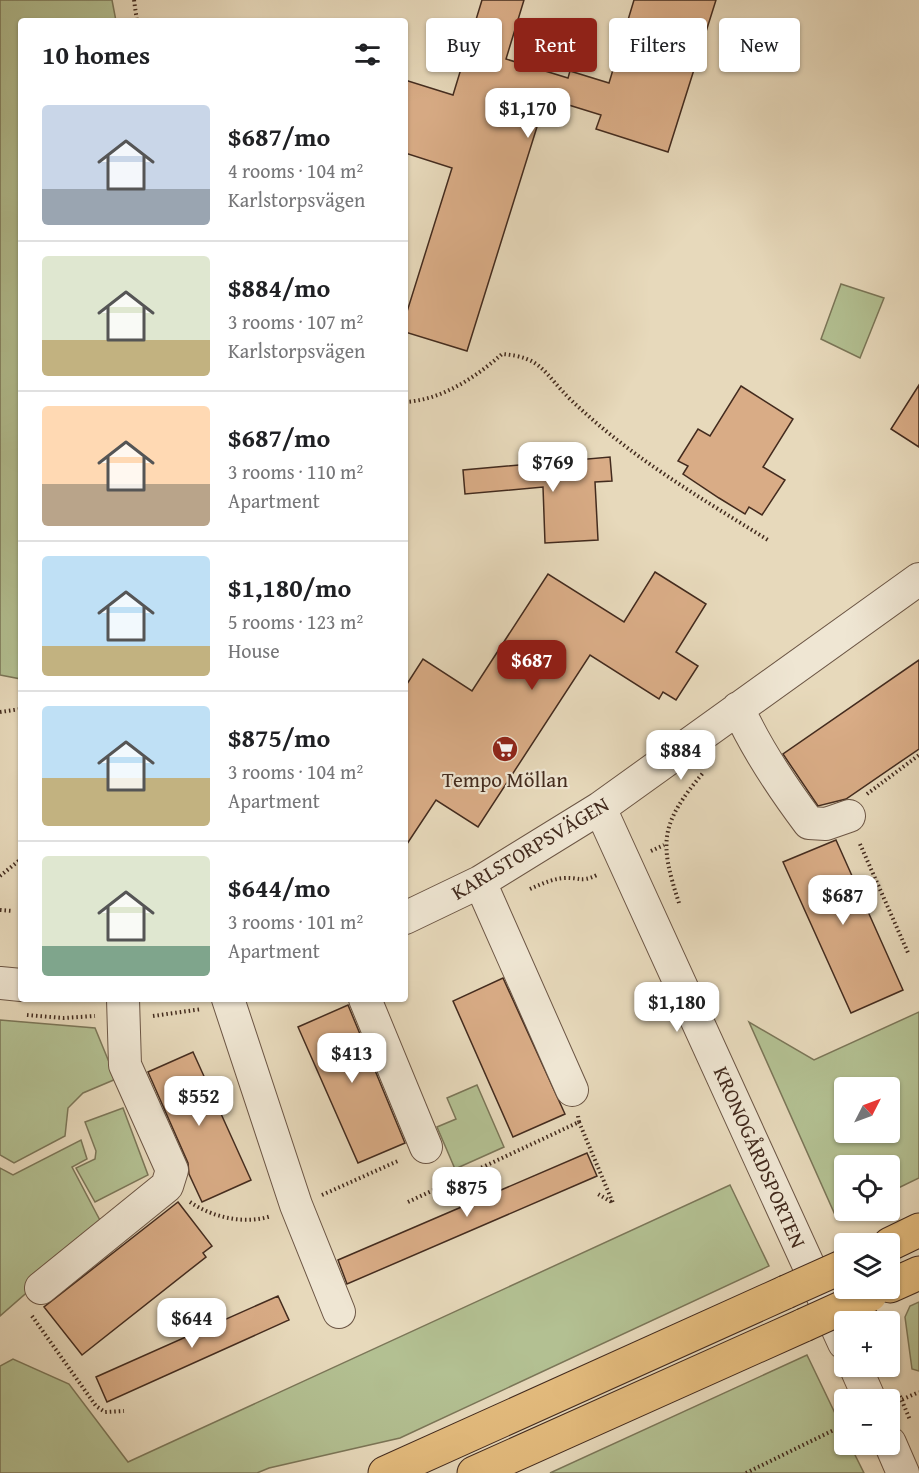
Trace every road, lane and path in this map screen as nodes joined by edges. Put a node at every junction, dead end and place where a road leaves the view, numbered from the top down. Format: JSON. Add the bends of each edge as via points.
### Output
{"nodes":[{"id":1,"x":134,"y":0,"type":"edge"},
{"id":2,"x":137,"y":18,"type":"edge"},
{"id":3,"x":408,"y":401,"type":"edge"},
{"id":4,"x":768,"y":540,"type":"dead end"},
{"id":5,"x":919,"y":579,"type":"edge"},
{"id":6,"x":738,"y":708,"type":"junction"},
{"id":7,"x":18,"y":709,"type":"edge"},
{"id":8,"x":0,"y":712,"type":"edge"},
{"id":9,"x":919,"y":755,"type":"edge"},
{"id":10,"x":706,"y":770,"type":"dead end"},
{"id":11,"x":600,"y":808,"type":"junction"},
{"id":12,"x":849,"y":816,"type":"junction"},
{"id":13,"x":18,"y":862,"type":"edge"},
{"id":14,"x":0,"y":876,"type":"edge"},
{"id":15,"x":480,"y":882,"type":"junction"},
{"id":16,"x":680,"y":905,"type":"dead end"},
{"id":17,"x":0,"y":910,"type":"edge"},
{"id":18,"x":13,"y":911,"type":"dead end"},
{"id":19,"x":408,"y":917,"type":"edge"},
{"id":20,"x":909,"y":955,"type":"dead end"},
{"id":21,"x":0,"y":983,"type":"edge"},
{"id":22,"x":18,"y":985,"type":"edge"},
{"id":23,"x":123,"y":1002,"type":"edge"},
{"id":24,"x":229,"y":1002,"type":"edge"},
{"id":25,"x":366,"y":1002,"type":"edge"},
{"id":26,"x":572,"y":1090,"type":"joint"},
{"id":27,"x":579,"y":1122,"type":"junction"},
{"id":28,"x":426,"y":1147,"type":"dead end"},
{"id":29,"x":598,"y":1194,"type":"dead end"},
{"id":30,"x":408,"y":1202,"type":"dead end"},
{"id":31,"x":919,"y":1230,"type":"edge"},
{"id":32,"x":900,"y":1239,"type":"edge"},
{"id":33,"x":834,"y":1270,"type":"edge"},
{"id":34,"x":919,"y":1273,"type":"edge"},
{"id":35,"x":900,"y":1282,"type":"edge"},
{"id":36,"x":40,"y":1288,"type":"joint"},
{"id":37,"x":861,"y":1299,"type":"edge"},
{"id":38,"x":339,"y":1312,"type":"dead end"},
{"id":39,"x":834,"y":1321,"type":"edge"},
{"id":40,"x":919,"y":1392,"type":"edge"},
{"id":41,"x":900,"y":1401,"type":"edge"},
{"id":42,"x":124,"y":1411,"type":"dead end"},
{"id":43,"x":834,"y":1430,"type":"edge"},
{"id":44,"x":895,"y":1455,"type":"edge"},
{"id":45,"x":385,"y":1473,"type":"edge"},
{"id":46,"x":474,"y":1473,"type":"edge"},
{"id":47,"x":746,"y":1473,"type":"edge"},
{"id":48,"x":903,"y":1473,"type":"edge"}],
"edges":[{"from":1,"to":2,"type":"path"},
{"from":3,"to":4,"type":"path","via":[[439,396],[502,354],[524,356],[542,369],[599,428],[669,479]]},
{"from":5,"to":6,"type":"street","name":"KARLSTORPSVÄGEN"},
{"from":6,"to":11,"type":"street","name":"KARLSTORPSVÄGEN"},
{"from":6,"to":12,"type":"street","via":[[754,740],[809,823],[826,824]]},
{"from":7,"to":8,"type":"path"},
{"from":9,"to":12,"type":"path","via":[[871,789]]},
{"from":10,"to":16,"type":"path","via":[[686,794],[671,821],[664,845]]},
{"from":11,"to":15,"type":"street","name":"KARLSTORPSVÄGEN"},
{"from":11,"to":39,"type":"street","name":"KRONOGÅRDSPORTEN"},
{"from":12,"to":20,"type":"path"},
{"from":13,"to":14,"type":"path"},
{"from":15,"to":19,"type":"street","name":"KARLSTORPSVÄGEN"},
{"from":15,"to":26,"type":"street"},
{"from":17,"to":18,"type":"path"},
{"from":21,"to":22,"type":"street"},
{"from":23,"to":36,"type":"street","via":[[125,1065],[172,1170],[167,1186]]},
{"from":24,"to":38,"type":"street","via":[[296,1205]]},
{"from":25,"to":28,"type":"street"},
{"from":26,"to":27,"type":"path"},
{"from":27,"to":29,"type":"path","via":[[612,1203]]},
{"from":27,"to":30,"type":"path"},
{"from":31,"to":32,"type":"highway"},
{"from":33,"to":45,"type":"highway","bridge":true},
{"from":34,"to":35,"type":"highway"},
{"from":36,"to":42,"type":"path","via":[[32,1303],[32,1316],[39,1330],[96,1406],[105,1412]]},
{"from":37,"to":46,"type":"highway","bridge":true},
{"from":40,"to":41,"type":"path","bridge":true},
{"from":43,"to":47,"type":"path"},
{"from":44,"to":48,"type":"street"}]}
